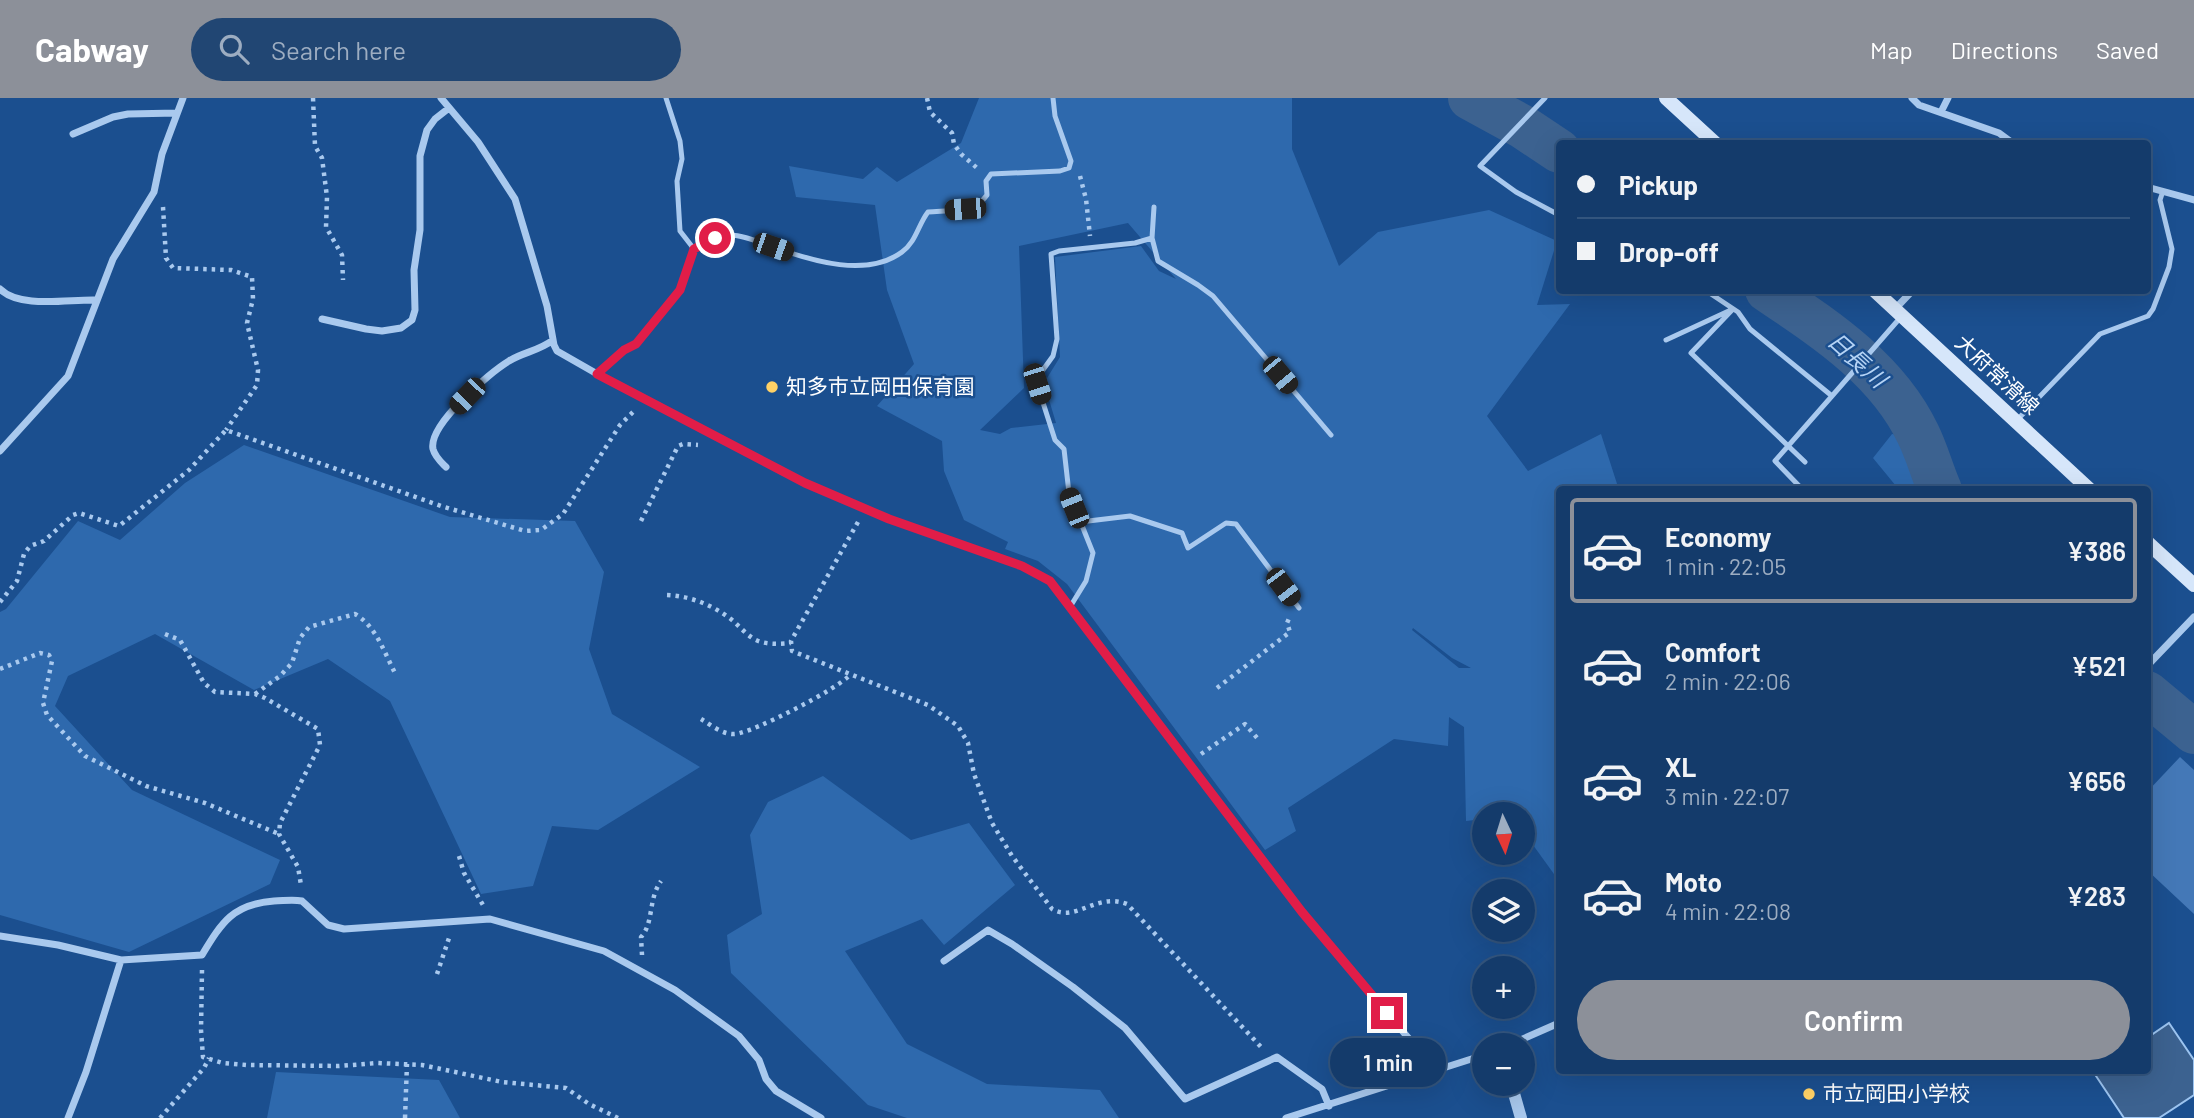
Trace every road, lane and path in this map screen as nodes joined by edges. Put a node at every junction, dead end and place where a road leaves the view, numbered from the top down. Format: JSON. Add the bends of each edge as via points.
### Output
{"nodes":[{"id":1,"x":183,"y":98,"type":"edge"},
{"id":2,"x":313,"y":98,"type":"edge"},
{"id":3,"x":441,"y":98,"type":"edge"},
{"id":4,"x":666,"y":98,"type":"edge"},
{"id":5,"x":927,"y":98,"type":"edge"},
{"id":6,"x":1053,"y":98,"type":"edge"},
{"id":7,"x":1545,"y":98,"type":"edge"},
{"id":8,"x":1666,"y":98,"type":"edge"},
{"id":9,"x":1912,"y":98,"type":"edge"},
{"id":10,"x":1948,"y":98,"type":"edge"},
{"id":11,"x":449,"y":108,"type":"junction"},
{"id":12,"x":1941,"y":112,"type":"junction"},
{"id":13,"x":177,"y":113,"type":"junction"},
{"id":14,"x":73,"y":134,"type":"dead end"},
{"id":15,"x":1712,"y":140,"type":"edge"},
{"id":16,"x":2009,"y":140,"type":"edge"},
{"id":17,"x":1069,"y":165,"type":"junction"},
{"id":18,"x":988,"y":178,"type":"junction"},
{"id":19,"x":2151,"y":188,"type":"edge"},
{"id":20,"x":2163,"y":191,"type":"junction"},
{"id":21,"x":164,"y":194,"type":"dead end"},
{"id":22,"x":2194,"y":200,"type":"edge"},
{"id":23,"x":1154,"y":207,"type":"dead end"},
{"id":24,"x":1556,"y":213,"type":"edge"},
{"id":25,"x":1152,"y":238,"type":"junction"},
{"id":26,"x":1091,"y":248,"type":"junction"},
{"id":27,"x":694,"y":249,"type":"junction"},
{"id":28,"x":343,"y":280,"type":"dead end"},
{"id":29,"x":0,"y":289,"type":"edge"},
{"id":30,"x":1710,"y":294,"type":"edge"},
{"id":31,"x":1878,"y":294,"type":"edge"},
{"id":32,"x":1910,"y":294,"type":"edge"},
{"id":33,"x":96,"y":300,"type":"junction"},
{"id":34,"x":1733,"y":309,"type":"junction"},
{"id":35,"x":1898,"y":313,"type":"junction"},
{"id":36,"x":322,"y":318,"type":"dead end"},
{"id":37,"x":553,"y":340,"type":"junction"},
{"id":38,"x":1666,"y":340,"type":"dead end"},
{"id":39,"x":597,"y":374,"type":"junction"},
{"id":40,"x":1832,"y":396,"type":"junction"},
{"id":41,"x":645,"y":415,"type":"dead end"},
{"id":42,"x":2015,"y":421,"type":"junction"},
{"id":43,"x":226,"y":430,"type":"junction"},
{"id":44,"x":1331,"y":435,"type":"dead end"},
{"id":45,"x":722,"y":439,"type":"junction"},
{"id":46,"x":1787,"y":445,"type":"junction"},
{"id":47,"x":0,"y":451,"type":"edge"},
{"id":48,"x":1805,"y":462,"type":"dead end"},
{"id":49,"x":446,"y":467,"type":"dead end"},
{"id":50,"x":1799,"y":486,"type":"edge"},
{"id":51,"x":2086,"y":486,"type":"edge"},
{"id":52,"x":866,"y":509,"type":"junction"},
{"id":53,"x":641,"y":521,"type":"dead end"},
{"id":54,"x":1080,"y":522,"type":"junction"},
{"id":55,"x":2151,"y":545,"type":"edge"},
{"id":56,"x":2192,"y":578,"type":"edge"},
{"id":57,"x":667,"y":595,"type":"dead end"},
{"id":58,"x":0,"y":602,"type":"edge"},
{"id":59,"x":1070,"y":607,"type":"junction"},
{"id":60,"x":1299,"y":608,"type":"joint"},
{"id":61,"x":2194,"y":617,"type":"edge"},
{"id":62,"x":165,"y":634,"type":"dead end"},
{"id":63,"x":791,"y":643,"type":"junction"},
{"id":64,"x":2151,"y":662,"type":"edge"},
{"id":65,"x":0,"y":669,"type":"edge"},
{"id":66,"x":395,"y":673,"type":"dead end"},
{"id":67,"x":851,"y":674,"type":"junction"},
{"id":68,"x":1217,"y":688,"type":"dead end"},
{"id":69,"x":255,"y":694,"type":"junction"},
{"id":70,"x":701,"y":719,"type":"dead end"},
{"id":71,"x":1258,"y":739,"type":"dead end"},
{"id":72,"x":1188,"y":762,"type":"junction"},
{"id":73,"x":279,"y":834,"type":"junction"},
{"id":74,"x":458,"y":856,"type":"dead end"},
{"id":75,"x":661,"y":881,"type":"dead end"},
{"id":76,"x":302,"y":901,"type":"junction"},
{"id":77,"x":487,"y":919,"type":"junction"},
{"id":78,"x":451,"y":922,"type":"junction"},
{"id":79,"x":0,"y":936,"type":"edge"},
{"id":80,"x":202,"y":955,"type":"junction"},
{"id":81,"x":121,"y":960,"type":"junction"},
{"id":82,"x":943,"y":961,"type":"dead end"},
{"id":83,"x":640,"y":971,"type":"junction"},
{"id":84,"x":437,"y":974,"type":"dead end"},
{"id":85,"x":1556,"y":1024,"type":"edge"},
{"id":86,"x":1535,"y":1034,"type":"edge"},
{"id":87,"x":209,"y":1058,"type":"junction"},
{"id":88,"x":1272,"y":1059,"type":"junction"},
{"id":89,"x":1472,"y":1059,"type":"edge"},
{"id":90,"x":407,"y":1065,"type":"junction"},
{"id":91,"x":1429,"y":1073,"type":"junction"},
{"id":92,"x":1515,"y":1096,"type":"edge"},
{"id":93,"x":1329,"y":1106,"type":"junction"},
{"id":94,"x":68,"y":1118,"type":"edge"},
{"id":95,"x":160,"y":1118,"type":"edge"},
{"id":96,"x":405,"y":1118,"type":"edge"},
{"id":97,"x":618,"y":1118,"type":"edge"},
{"id":98,"x":821,"y":1118,"type":"edge"},
{"id":99,"x":1286,"y":1118,"type":"edge"},
{"id":100,"x":1521,"y":1118,"type":"edge"}],
"edges":[{"from":1,"to":13,"type":"street"},
{"from":2,"to":28,"type":"path","via":[[314,146],[322,158],[327,197],[326,227],[342,255]]},
{"from":3,"to":11,"type":"street"},
{"from":4,"to":27,"type":"lane","via":[[682,159],[677,181],[680,231]]},
{"from":5,"to":18,"type":"path","via":[[930,112],[952,133],[954,144]]},
{"from":6,"to":17,"type":"lane"},
{"from":7,"to":24,"type":"lane","via":[[1480,166]]},
{"from":8,"to":15,"type":"main road"},
{"from":9,"to":12,"type":"street"},
{"from":10,"to":12,"type":"street"},
{"from":11,"to":36,"type":"street","via":[[427,131],[420,156],[420,230],[412,320],[401,328],[382,331]]},
{"from":11,"to":37,"type":"street","via":[[478,142],[515,199]]},
{"from":12,"to":16,"type":"street"},
{"from":13,"to":14,"type":"street","via":[[113,117]]},
{"from":13,"to":33,"type":"street","via":[[154,192],[113,259]]},
{"from":17,"to":18,"type":"lane","via":[[1060,172],[991,174]]},
{"from":17,"to":26,"type":"path","via":[[1080,177]]},
{"from":18,"to":27,"type":"lane","via":[[982,203],[928,212],[913,242],[889,260],[843,265],[729,235]]},
{"from":19,"to":20,"type":"street"},
{"from":20,"to":22,"type":"street"},
{"from":20,"to":42,"type":"lane","via":[[2160,200],[2172,249],[2153,309],[2148,316],[2100,334]]},
{"from":21,"to":43,"type":"path","via":[[166,258],[173,268],[231,270],[252,277],[247,323],[257,385]]},
{"from":23,"to":25,"type":"lane"},
{"from":25,"to":26,"type":"lane"},
{"from":25,"to":44,"type":"lane","via":[[1158,261],[1213,296]]},
{"from":26,"to":54,"type":"lane","via":[[1051,254],[1057,339],[1037,384],[1055,440],[1064,449],[1069,493]]},
{"from":27,"to":39,"type":"lane","via":[[680,290],[636,344]]},
{"from":29,"to":33,"type":"street","via":[[8,297],[31,301]]},
{"from":30,"to":34,"type":"lane"},
{"from":31,"to":35,"type":"main road","name":"大府常滑線"},
{"from":32,"to":35,"type":"street"},
{"from":33,"to":47,"type":"street","via":[[68,376]]},
{"from":34,"to":38,"type":"lane"},
{"from":34,"to":40,"type":"lane","via":[[1750,329]]},
{"from":34,"to":46,"type":"lane","via":[[1690,353]]},
{"from":35,"to":40,"type":"lane"},
{"from":35,"to":42,"type":"main road","name":"大府常滑線"},
{"from":37,"to":39,"type":"street","via":[[558,351]]},
{"from":37,"to":49,"type":"street","via":[[494,370],[455,409],[434,435],[433,448]]},
{"from":39,"to":45,"type":"street"},
{"from":40,"to":46,"type":"lane"},
{"from":41,"to":43,"type":"path","via":[[634,410],[620,425],[562,514],[541,530],[526,531]]},
{"from":42,"to":51,"type":"main road","name":"大府常滑線"},
{"from":43,"to":58,"type":"path","via":[[190,470],[119,526],[73,514],[24,554],[17,581]]},
{"from":45,"to":52,"type":"street"},
{"from":45,"to":53,"type":"path","via":[[710,447],[678,446]]},
{"from":46,"to":48,"type":"lane"},
{"from":46,"to":50,"type":"lane","via":[[1775,461]]},
{"from":52,"to":59,"type":"street","via":[[1022,566],[1050,581]]},
{"from":52,"to":63,"type":"path"},
{"from":54,"to":59,"type":"lane","via":[[1093,561]]},
{"from":54,"to":60,"type":"lane","via":[[1130,516],[1182,533],[1188,548],[1226,523],[1236,524]]},
{"from":55,"to":56,"type":"main road"},
{"from":57,"to":63,"type":"path","via":[[686,596],[711,607],[754,639]]},
{"from":59,"to":72,"type":"street"},
{"from":60,"to":68,"type":"path","via":[[1289,616],[1290,632]]},
{"from":61,"to":64,"type":"street"},
{"from":62,"to":69,"type":"path","via":[[180,640],[204,683],[215,692]]},
{"from":63,"to":67,"type":"path","via":[[792,651]]},
{"from":65,"to":73,"type":"path","via":[[40,653],[49,655],[52,661],[43,704],[47,715],[85,755],[146,786],[205,803]]},
{"from":66,"to":69,"type":"path","via":[[373,630],[355,614],[309,627],[292,663]]},
{"from":67,"to":70,"type":"path","via":[[806,703],[749,730],[722,732]]},
{"from":67,"to":88,"type":"path","via":[[928,705],[958,726],[968,743],[992,822],[1052,908],[1060,914],[1101,901],[1127,904]]},
{"from":69,"to":73,"type":"path","via":[[318,729],[320,737]]},
{"from":71,"to":72,"type":"path","via":[[1245,724]]},
{"from":72,"to":91,"type":"street","via":[[1302,912],[1421,1053]]},
{"from":73,"to":76,"type":"path","via":[[298,867]]},
{"from":74,"to":77,"type":"path"},
{"from":75,"to":83,"type":"path","via":[[641,937]]},
{"from":76,"to":78,"type":"street","via":[[328,925],[344,929]]},
{"from":76,"to":80,"type":"street","via":[[243,906],[222,923]]},
{"from":77,"to":78,"type":"street"},
{"from":77,"to":83,"type":"street","via":[[604,951]]},
{"from":78,"to":84,"type":"path"},
{"from":79,"to":81,"type":"street"},
{"from":80,"to":81,"type":"street"},
{"from":80,"to":87,"type":"path","via":[[201,1030],[203,1057]]},
{"from":81,"to":94,"type":"street"},
{"from":82,"to":88,"type":"street","via":[[988,930],[1012,943],[1125,1028],[1185,1099]]},
{"from":83,"to":98,"type":"street","via":[[675,989],[739,1036],[776,1090]]},
{"from":85,"to":86,"type":"street"},
{"from":87,"to":90,"type":"path","via":[[247,1065]]},
{"from":87,"to":95,"type":"path"},
{"from":88,"to":93,"type":"street","via":[[1276,1057],[1322,1089]]},
{"from":89,"to":91,"type":"street"},
{"from":90,"to":96,"type":"path"},
{"from":90,"to":97,"type":"path","via":[[566,1088]]},
{"from":91,"to":93,"type":"street"},
{"from":92,"to":100,"type":"street"},
{"from":93,"to":99,"type":"street"}]}
